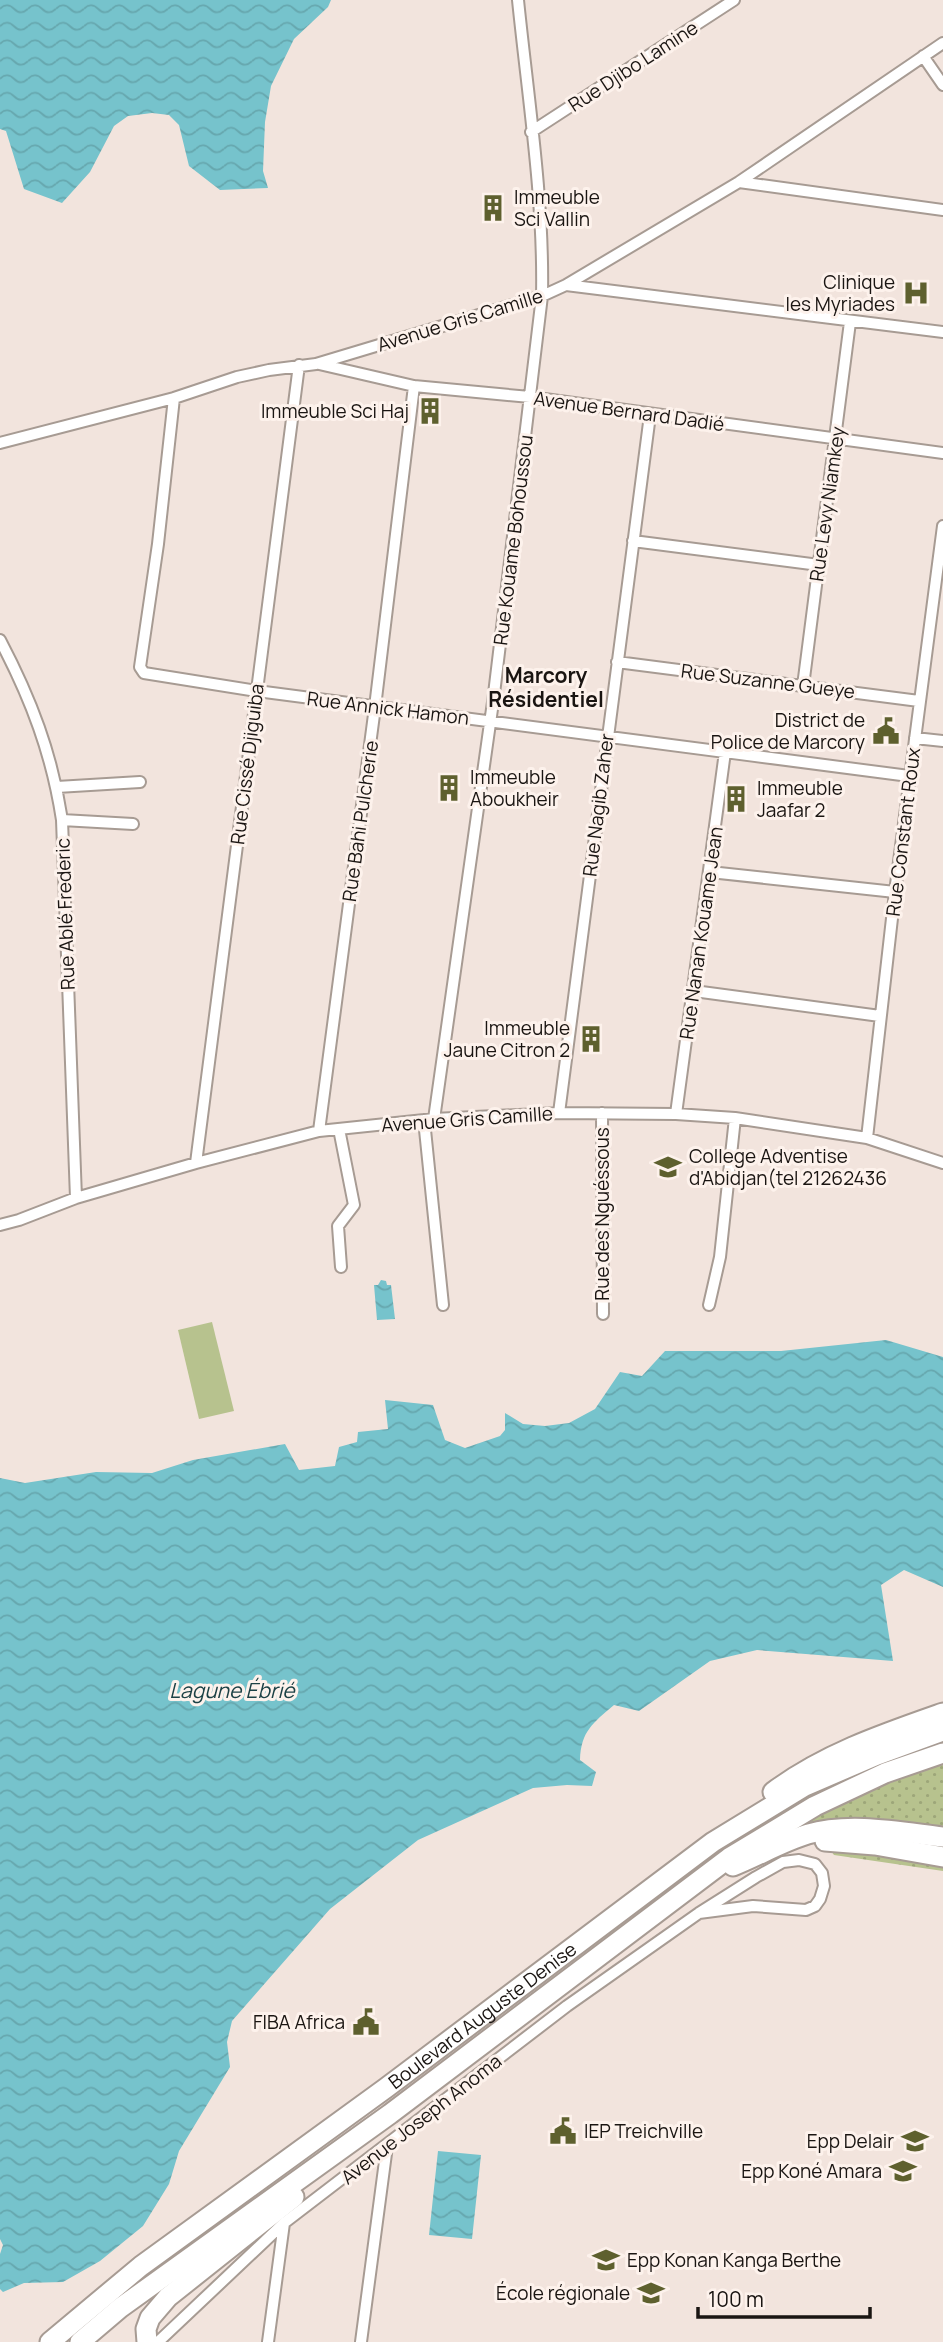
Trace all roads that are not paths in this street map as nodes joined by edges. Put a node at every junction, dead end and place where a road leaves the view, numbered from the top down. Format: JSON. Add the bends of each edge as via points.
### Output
{"nodes":[{"id":1,"x":518,"y":0,"type":"edge"},
{"id":2,"x":734,"y":0,"type":"edge"},
{"id":3,"x":943,"y":43,"type":"edge"},
{"id":4,"x":923,"y":56,"type":"junction"},
{"id":5,"x":943,"y":85,"type":"edge"},
{"id":6,"x":531,"y":132,"type":"junction"},
{"id":7,"x":739,"y":182,"type":"junction"},
{"id":8,"x":943,"y":210,"type":"edge"},
{"id":9,"x":566,"y":285,"type":"junction"},
{"id":10,"x":542,"y":296,"type":"junction"},
{"id":11,"x":850,"y":322,"type":"junction"},
{"id":12,"x":943,"y":332,"type":"edge"},
{"id":13,"x":316,"y":363,"type":"junction"},
{"id":14,"x":299,"y":365,"type":"junction"},
{"id":15,"x":414,"y":386,"type":"junction"},
{"id":16,"x":530,"y":397,"type":"junction"},
{"id":17,"x":174,"y":398,"type":"junction"},
{"id":18,"x":650,"y":415,"type":"junction"},
{"id":19,"x":836,"y":439,"type":"junction"},
{"id":20,"x":0,"y":443,"type":"edge"},
{"id":21,"x":943,"y":453,"type":"edge"},
{"id":22,"x":943,"y":526,"type":"edge"},
{"id":23,"x":633,"y":541,"type":"junction"},
{"id":24,"x":819,"y":565,"type":"junction"},
{"id":25,"x":0,"y":640,"type":"edge"},
{"id":26,"x":617,"y":662,"type":"junction"},
{"id":27,"x":803,"y":686,"type":"junction"},
{"id":28,"x":257,"y":691,"type":"junction"},
{"id":29,"x":919,"y":701,"type":"junction"},
{"id":30,"x":375,"y":707,"type":"junction"},
{"id":31,"x":490,"y":721,"type":"junction"},
{"id":32,"x":607,"y":737,"type":"junction"},
{"id":33,"x":915,"y":738,"type":"junction"},
{"id":34,"x":943,"y":741,"type":"edge"},
{"id":35,"x":725,"y":752,"type":"junction"},
{"id":36,"x":909,"y":776,"type":"junction"},
{"id":37,"x":140,"y":782,"type":"dead end"},
{"id":38,"x":57,"y":787,"type":"junction"},
{"id":39,"x":62,"y":820,"type":"junction"},
{"id":40,"x":133,"y":824,"type":"dead end"},
{"id":41,"x":710,"y":872,"type":"junction"},
{"id":42,"x":895,"y":892,"type":"junction"},
{"id":43,"x":694,"y":991,"type":"junction"},
{"id":44,"x":880,"y":1016,"type":"junction"},
{"id":45,"x":559,"y":1113,"type":"junction"},
{"id":46,"x":602,"y":1113,"type":"junction"},
{"id":47,"x":676,"y":1114,"type":"junction"},
{"id":48,"x":735,"y":1118,"type":"junction"},
{"id":49,"x":429,"y":1119,"type":"junction"},
{"id":50,"x":340,"y":1129,"type":"junction"},
{"id":51,"x":319,"y":1131,"type":"junction"},
{"id":52,"x":867,"y":1138,"type":"junction"},
{"id":53,"x":196,"y":1163,"type":"junction"},
{"id":54,"x":943,"y":1163,"type":"edge"},
{"id":55,"x":76,"y":1198,"type":"junction"},
{"id":56,"x":0,"y":1226,"type":"edge"},
{"id":57,"x":341,"y":1267,"type":"dead end"},
{"id":58,"x":709,"y":1305,"type":"dead end"},
{"id":59,"x":443,"y":1306,"type":"dead end"},
{"id":60,"x":603,"y":1314,"type":"dead end"},
{"id":61,"x":943,"y":1713,"type":"edge"},
{"id":62,"x":943,"y":1731,"type":"edge"},
{"id":63,"x":943,"y":1752,"type":"edge"},
{"id":64,"x":943,"y":1837,"type":"edge"},
{"id":65,"x":713,"y":1842,"type":"junction"},
{"id":66,"x":769,"y":1852,"type":"junction"},
{"id":67,"x":943,"y":1857,"type":"edge"},
{"id":68,"x":703,"y":1878,"type":"junction"},
{"id":69,"x":699,"y":1913,"type":"junction"},
{"id":70,"x":390,"y":2114,"type":"junction"},
{"id":71,"x":387,"y":2146,"type":"junction"},
{"id":72,"x":284,"y":2223,"type":"junction"},
{"id":73,"x":50,"y":2342,"type":"edge"},
{"id":74,"x":80,"y":2342,"type":"edge"},
{"id":75,"x":147,"y":2342,"type":"edge"},
{"id":76,"x":158,"y":2342,"type":"edge"},
{"id":77,"x":268,"y":2342,"type":"edge"},
{"id":78,"x":360,"y":2342,"type":"edge"}],
"edges":[{"from":1,"to":6,"type":"street","name":"Rue Kouame Bohoussou"},
{"from":2,"to":6,"type":"street","name":"Rue Djibo Lamine"},
{"from":3,"to":4,"type":"street","name":"Avenue Gris Camille"},
{"from":4,"to":5,"type":"street"},
{"from":4,"to":7,"type":"street","name":"Avenue Gris Camille"},
{"from":6,"to":10,"type":"street","name":"Rue Kouame Bohoussou"},
{"from":7,"to":8,"type":"street"},
{"from":7,"to":9,"type":"street","name":"Avenue Gris Camille"},
{"from":9,"to":10,"type":"street","name":"Avenue Gris Camille"},
{"from":9,"to":11,"type":"street"},
{"from":10,"to":13,"type":"street","name":"Avenue Gris Camille"},
{"from":10,"to":16,"type":"street","name":"Rue Kouame Bohoussou"},
{"from":11,"to":12,"type":"street"},
{"from":11,"to":19,"type":"street","name":"Rue Levy Niamkey"},
{"from":13,"to":14,"type":"street","name":"Avenue Gris Camille"},
{"from":13,"to":15,"type":"street","name":"Avenue Bernard Dadié"},
{"from":14,"to":17,"type":"street","name":"Avenue Gris Camille","via":[[237,377]]},
{"from":14,"to":28,"type":"street","name":"Rue Cissé Djiguiba"},
{"from":15,"to":16,"type":"street","name":"Avenue Bernard Dadié"},
{"from":15,"to":30,"type":"street","name":"Rue Bahi Pulcherie"},
{"from":16,"to":18,"type":"street","name":"Avenue Bernard Dadié"},
{"from":16,"to":31,"type":"street","name":"Rue Kouame Bohoussou"},
{"from":17,"to":20,"type":"street","name":"Avenue Gris Camille"},
{"from":17,"to":28,"type":"street","name":"Rue Annick Hamon","via":[[140,667],[144,673]]},
{"from":18,"to":19,"type":"street","name":"Avenue Bernard Dadié"},
{"from":18,"to":23,"type":"street","name":"Rue Nagib Zaher"},
{"from":19,"to":21,"type":"street","name":"Avenue Bernard Dadié"},
{"from":19,"to":24,"type":"street","name":"Rue Levy Niamkey"},
{"from":22,"to":29,"type":"street","name":"Rue Constant Roux"},
{"from":23,"to":24,"type":"street"},
{"from":23,"to":26,"type":"street","name":"Rue Nagib Zaher"},
{"from":24,"to":27,"type":"street","name":"Rue Levy Niamkey"},
{"from":25,"to":38,"type":"street","name":"Rue Ablé Frederic","via":[[37,719]]},
{"from":26,"to":27,"type":"street","name":"Rue Suzanne Gueye"},
{"from":26,"to":32,"type":"street","name":"Rue Nagib Zaher"},
{"from":27,"to":29,"type":"street","name":"Rue Suzanne Gueye"},
{"from":28,"to":30,"type":"street","name":"Rue Annick Hamon"},
{"from":28,"to":53,"type":"street","name":"Rue Cissé Djiguiba"},
{"from":29,"to":33,"type":"street","name":"Rue Constant Roux"},
{"from":30,"to":31,"type":"street","name":"Rue Annick Hamon"},
{"from":30,"to":51,"type":"street","name":"Rue Bahi Pulcherie"},
{"from":31,"to":32,"type":"street","name":"Rue Annick Hamon"},
{"from":31,"to":49,"type":"street","name":"Rue Kouame Bohoussou"},
{"from":32,"to":35,"type":"street","name":"Rue Annick Hamon"},
{"from":32,"to":45,"type":"street","name":"Rue Nagib Zaher"},
{"from":33,"to":34,"type":"street"},
{"from":33,"to":36,"type":"street","name":"Rue Constant Roux"},
{"from":35,"to":36,"type":"street","name":"Rue Annick Hamon"},
{"from":35,"to":41,"type":"street","name":"Rue Nanan Kouame Jean"},
{"from":36,"to":42,"type":"street","name":"Rue Constant Roux"},
{"from":37,"to":38,"type":"street"},
{"from":38,"to":39,"type":"street","name":"Rue Ablé Frederic"},
{"from":39,"to":40,"type":"street"},
{"from":39,"to":55,"type":"street","name":"Rue Ablé Frederic"},
{"from":41,"to":42,"type":"street"},
{"from":41,"to":43,"type":"street","name":"Rue Nanan Kouame Jean"},
{"from":42,"to":44,"type":"street","name":"Rue Constant Roux"},
{"from":43,"to":44,"type":"street"},
{"from":43,"to":47,"type":"street","name":"Rue Nanan Kouame Jean"},
{"from":44,"to":52,"type":"street","name":"Rue Constant Roux"},
{"from":45,"to":46,"type":"street","name":"Avenue Gris Camille"},
{"from":45,"to":49,"type":"street","name":"Avenue Gris Camille"},
{"from":46,"to":47,"type":"street","name":"Avenue Gris Camille"},
{"from":46,"to":60,"type":"street","name":"Rue des Nguéssous"},
{"from":47,"to":48,"type":"street","name":"Avenue Gris Camille"},
{"from":48,"to":52,"type":"street","name":"Avenue Gris Camille"},
{"from":48,"to":58,"type":"street","via":[[720,1257]]},
{"from":49,"to":50,"type":"street","name":"Avenue Gris Camille"},
{"from":49,"to":59,"type":"street","name":"Rue Kouame Bohoussou"},
{"from":50,"to":51,"type":"street","name":"Avenue Gris Camille"},
{"from":50,"to":57,"type":"street","via":[[354,1205],[338,1226]]},
{"from":51,"to":53,"type":"street","name":"Avenue Gris Camille"},
{"from":52,"to":54,"type":"street","name":"Avenue Gris Camille"},
{"from":53,"to":55,"type":"street","name":"Avenue Gris Camille"},
{"from":55,"to":56,"type":"street","name":"Avenue Gris Camille"},
{"from":61,"to":65,"type":"highway","via":[[868,1739],[798,1773]]},
{"from":62,"to":65,"type":"highway","name":"Boulevard Auguste Denise","via":[[805,1786]]},
{"from":63,"to":68,"type":"highway","name":"Boulevard Auguste Denise","via":[[815,1806]]},
{"from":64,"to":66,"type":"highway","via":[[829,1830],[807,1834]]},
{"from":65,"to":73,"type":"highway","name":"Boulevard Auguste Denise","via":[[141,2266]]},
{"from":66,"to":67,"type":"highway","via":[[827,1840]]},
{"from":66,"to":68,"type":"highway"},
{"from":68,"to":70,"type":"highway","name":"Boulevard Auguste Denise"},
{"from":69,"to":69,"type":"street","name":"Avenue Joseph Anoma","via":[[753,1906],[806,1910],[820,1899],[822,1873],[815,1864],[783,1863]]},
{"from":69,"to":71,"type":"street","name":"Avenue Joseph Anoma","via":[[567,2006]]},
{"from":70,"to":74,"type":"highway","name":"Boulevard Auguste Denise","via":[[120,2308]]},
{"from":70,"to":75,"type":"highway","via":[[354,2149],[168,2297],[150,2318]]},
{"from":71,"to":72,"type":"street","name":"Avenue Joseph Anoma"},
{"from":71,"to":78,"type":"street"},
{"from":72,"to":76,"type":"street","name":"Avenue Joseph Anoma"},
{"from":72,"to":77,"type":"street"}]}
